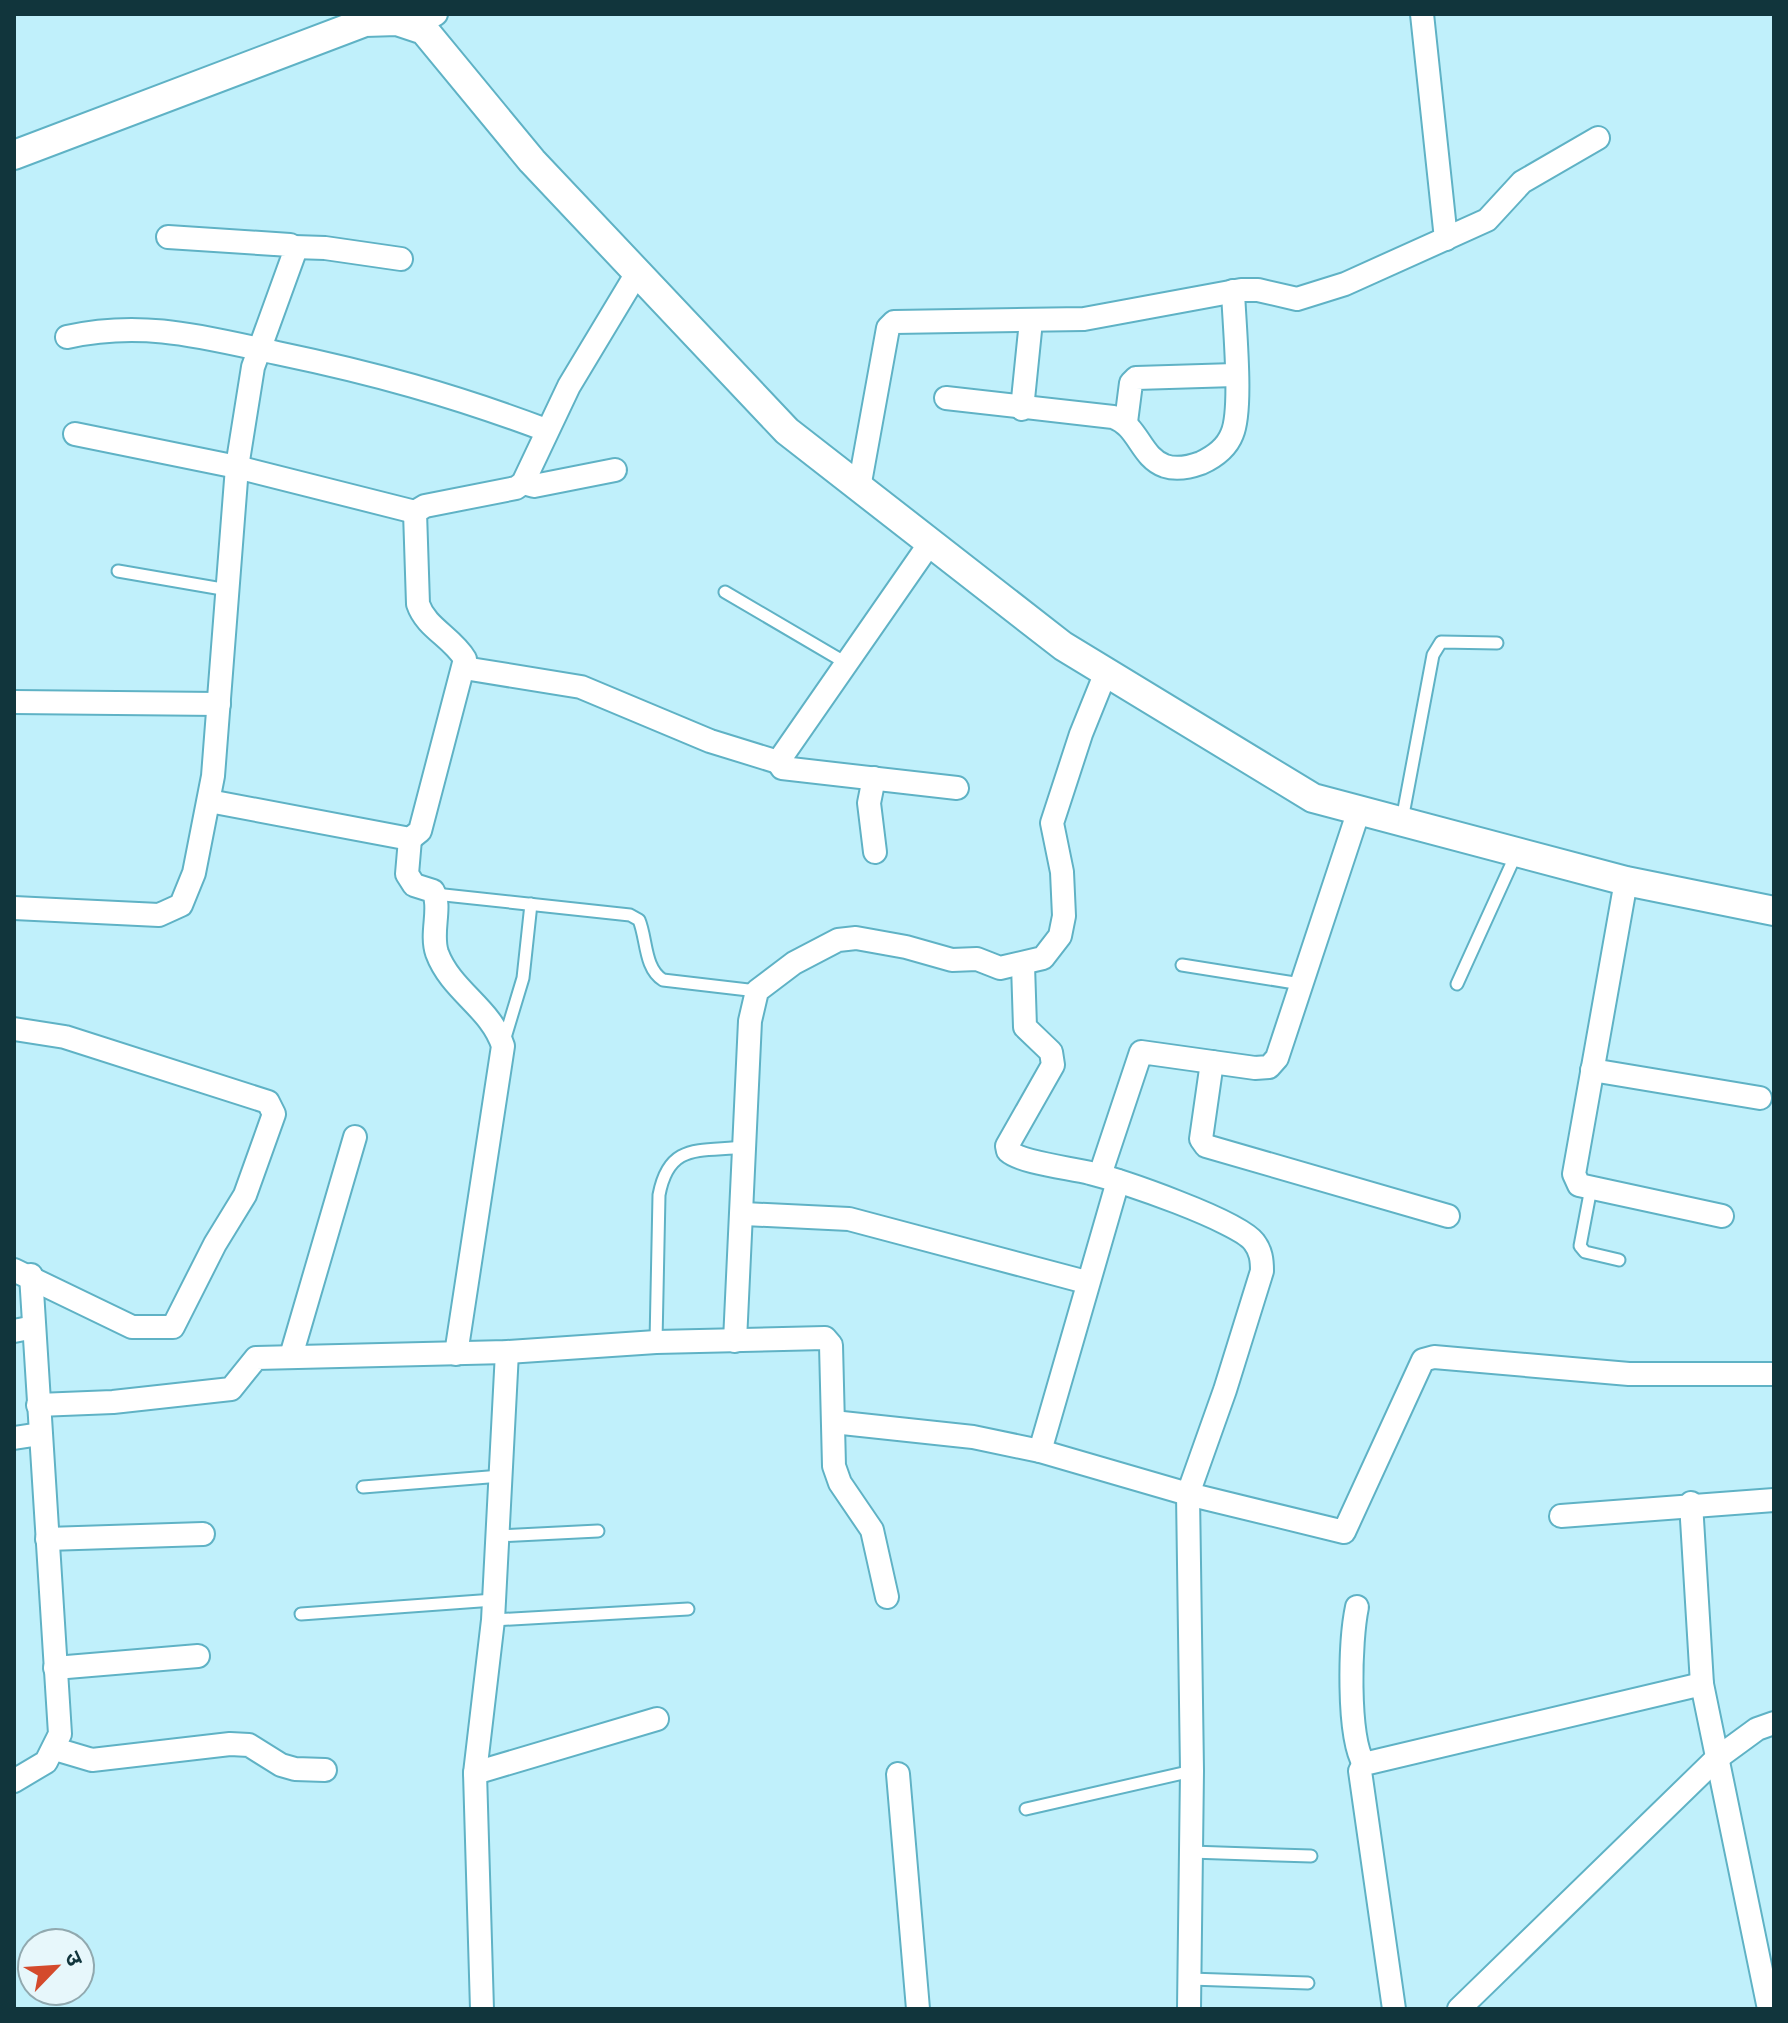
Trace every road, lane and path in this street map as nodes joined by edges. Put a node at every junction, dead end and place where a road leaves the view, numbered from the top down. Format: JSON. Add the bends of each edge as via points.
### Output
{"nodes":[{"id":1,"x":1422,"y":14,"type":"edge"},
{"id":2,"x":425,"y":20,"type":"edge"},
{"id":3,"x":1598,"y":138,"type":"dead end"},
{"id":4,"x":14,"y":155,"type":"edge"},
{"id":5,"x":168,"y":237,"type":"dead end"},
{"id":6,"x":1446,"y":239,"type":"junction"},
{"id":7,"x":294,"y":247,"type":"junction"},
{"id":8,"x":401,"y":259,"type":"dead end"},
{"id":9,"x":637,"y":273,"type":"junction"},
{"id":10,"x":1233,"y":291,"type":"junction"},
{"id":11,"x":1031,"y":321,"type":"junction"},
{"id":12,"x":67,"y":337,"type":"dead end"},
{"id":13,"x":260,"y":349,"type":"junction"},
{"id":14,"x":1235,"y":375,"type":"junction"},
{"id":15,"x":946,"y":398,"type":"dead end"},
{"id":16,"x":1022,"y":409,"type":"junction"},
{"id":17,"x":1126,"y":422,"type":"junction"},
{"id":18,"x":546,"y":430,"type":"junction"},
{"id":19,"x":75,"y":434,"type":"dead end"},
{"id":20,"x":237,"y":467,"type":"junction"},
{"id":21,"x":615,"y":470,"type":"dead end"},
{"id":22,"x":523,"y":483,"type":"junction"},
{"id":23,"x":859,"y":488,"type":"junction"},
{"id":24,"x":415,"y":512,"type":"junction"},
{"id":25,"x":930,"y":543,"type":"junction"},
{"id":26,"x":118,"y":571,"type":"dead end"},
{"id":27,"x":228,"y":590,"type":"junction"},
{"id":28,"x":725,"y":592,"type":"dead end"},
{"id":29,"x":1497,"y":643,"type":"dead end"},
{"id":30,"x":846,"y":663,"type":"junction"},
{"id":31,"x":464,"y":668,"type":"junction"},
{"id":32,"x":1106,"y":672,"type":"junction"},
{"id":33,"x":14,"y":702,"type":"edge"},
{"id":34,"x":219,"y":704,"type":"junction"},
{"id":35,"x":778,"y":762,"type":"junction"},
{"id":36,"x":874,"y":778,"type":"junction"},
{"id":37,"x":957,"y":788,"type":"dead end"},
{"id":38,"x":209,"y":801,"type":"junction"},
{"id":39,"x":1359,"y":810,"type":"junction"},
{"id":40,"x":1402,"y":821,"type":"junction"},
{"id":41,"x":410,"y":839,"type":"junction"},
{"id":42,"x":875,"y":852,"type":"dead end"},
{"id":43,"x":1518,"y":852,"type":"junction"},
{"id":44,"x":1626,"y":881,"type":"junction"},
{"id":45,"x":435,"y":894,"type":"junction"},
{"id":46,"x":531,"y":904,"type":"junction"},
{"id":47,"x":14,"y":908,"type":"edge"},
{"id":48,"x":1774,"y":911,"type":"edge"},
{"id":49,"x":1023,"y":965,"type":"junction"},
{"id":50,"x":1182,"y":965,"type":"dead end"},
{"id":51,"x":1301,"y":984,"type":"junction"},
{"id":52,"x":1457,"y":984,"type":"dead end"},
{"id":53,"x":757,"y":991,"type":"junction"},
{"id":54,"x":14,"y":1029,"type":"edge"},
{"id":55,"x":503,"y":1046,"type":"junction"},
{"id":56,"x":1212,"y":1062,"type":"junction"},
{"id":57,"x":1592,"y":1070,"type":"junction"},
{"id":58,"x":1760,"y":1098,"type":"dead end"},
{"id":59,"x":355,"y":1137,"type":"dead end"},
{"id":60,"x":745,"y":1147,"type":"junction"},
{"id":61,"x":1109,"y":1178,"type":"junction"},
{"id":62,"x":1591,"y":1188,"type":"junction"},
{"id":63,"x":744,"y":1214,"type":"junction"},
{"id":64,"x":1448,"y":1216,"type":"dead end"},
{"id":65,"x":1722,"y":1216,"type":"dead end"},
{"id":66,"x":1619,"y":1260,"type":"dead end"},
{"id":67,"x":22,"y":1273,"type":"edge"},
{"id":68,"x":1086,"y":1282,"type":"junction"},
{"id":69,"x":24,"y":1329,"type":"edge"},
{"id":70,"x":735,"y":1341,"type":"junction"},
{"id":71,"x":656,"y":1342,"type":"junction"},
{"id":72,"x":507,"y":1352,"type":"junction"},
{"id":73,"x":456,"y":1354,"type":"junction"},
{"id":74,"x":291,"y":1356,"type":"junction"},
{"id":75,"x":1774,"y":1374,"type":"edge"},
{"id":76,"x":38,"y":1405,"type":"junction"},
{"id":77,"x":833,"y":1422,"type":"junction"},
{"id":78,"x":40,"y":1434,"type":"junction"},
{"id":79,"x":14,"y":1438,"type":"edge"},
{"id":80,"x":1040,"y":1451,"type":"junction"},
{"id":81,"x":501,"y":1476,"type":"junction"},
{"id":82,"x":363,"y":1487,"type":"dead end"},
{"id":83,"x":1188,"y":1494,"type":"junction"},
{"id":84,"x":1774,"y":1500,"type":"edge"},
{"id":85,"x":1691,"y":1503,"type":"junction"},
{"id":86,"x":1561,"y":1516,"type":"dead end"},
{"id":87,"x":598,"y":1531,"type":"dead end"},
{"id":88,"x":203,"y":1534,"type":"dead end"},
{"id":89,"x":497,"y":1536,"type":"junction"},
{"id":90,"x":47,"y":1539,"type":"junction"},
{"id":91,"x":887,"y":1597,"type":"dead end"},
{"id":92,"x":1357,"y":1607,"type":"dead end"},
{"id":93,"x":688,"y":1609,"type":"dead end"},
{"id":94,"x":494,"y":1610,"type":"junction"},
{"id":95,"x":301,"y":1614,"type":"dead end"},
{"id":96,"x":198,"y":1656,"type":"dead end"},
{"id":97,"x":55,"y":1668,"type":"junction"},
{"id":98,"x":1702,"y":1684,"type":"junction"},
{"id":99,"x":657,"y":1719,"type":"dead end"},
{"id":100,"x":1774,"y":1723,"type":"edge"},
{"id":101,"x":55,"y":1749,"type":"junction"},
{"id":102,"x":1716,"y":1759,"type":"junction"},
{"id":103,"x":1364,"y":1764,"type":"junction"},
{"id":104,"x":325,"y":1770,"type":"dead end"},
{"id":105,"x":1192,"y":1771,"type":"junction"},
{"id":106,"x":475,"y":1773,"type":"junction"},
{"id":107,"x":898,"y":1774,"type":"dead end"},
{"id":108,"x":14,"y":1781,"type":"edge"},
{"id":109,"x":1026,"y":1809,"type":"dead end"},
{"id":110,"x":1191,"y":1852,"type":"junction"},
{"id":111,"x":1311,"y":1856,"type":"dead end"},
{"id":112,"x":1190,"y":1979,"type":"junction"},
{"id":113,"x":1308,"y":1983,"type":"dead end"},
{"id":114,"x":482,"y":2009,"type":"edge"},
{"id":115,"x":918,"y":2009,"type":"edge"},
{"id":116,"x":1189,"y":2009,"type":"edge"},
{"id":117,"x":1394,"y":2009,"type":"edge"},
{"id":118,"x":1459,"y":2009,"type":"edge"},
{"id":119,"x":1769,"y":2009,"type":"edge"}],
"edges":[{"from":1,"to":6,"type":"street"},
{"from":2,"to":4,"type":"street","via":[[365,22]]},
{"from":2,"to":9,"type":"street","via":[[424,30],[532,161]]},
{"from":3,"to":6,"type":"street","via":[[1522,182],[1487,220]]},
{"from":5,"to":7,"type":"street"},
{"from":6,"to":10,"type":"street","via":[[1345,284],[1297,299],[1258,290]]},
{"from":7,"to":8,"type":"street"},
{"from":7,"to":13,"type":"street"},
{"from":9,"to":18,"type":"street"},
{"from":9,"to":23,"type":"street","via":[[787,431]]},
{"from":10,"to":11,"type":"street","via":[[1084,319]]},
{"from":10,"to":14,"type":"street"},
{"from":11,"to":16,"type":"street"},
{"from":11,"to":23,"type":"street","via":[[890,324]]},
{"from":12,"to":13,"type":"street","via":[[114,327],[155,329]]},
{"from":13,"to":18,"type":"street","via":[[414,384]]},
{"from":13,"to":20,"type":"street"},
{"from":14,"to":17,"type":"street","via":[[1136,378]]},
{"from":14,"to":17,"type":"street","via":[[1232,434],[1224,447],[1199,464],[1162,465],[1150,457]]},
{"from":15,"to":16,"type":"street"},
{"from":16,"to":17,"type":"street"},
{"from":18,"to":22,"type":"street"},
{"from":19,"to":20,"type":"street"},
{"from":20,"to":24,"type":"street"},
{"from":20,"to":27,"type":"street"},
{"from":21,"to":22,"type":"street","via":[[534,486]]},
{"from":22,"to":24,"type":"street"},
{"from":23,"to":25,"type":"street"},
{"from":24,"to":31,"type":"street","via":[[418,604],[423,618],[456,644]]},
{"from":25,"to":30,"type":"street"},
{"from":25,"to":32,"type":"street","via":[[1063,646]]},
{"from":26,"to":27,"type":"lane"},
{"from":27,"to":34,"type":"street"},
{"from":28,"to":30,"type":"lane"},
{"from":29,"to":40,"type":"lane","via":[[1441,642],[1433,655]]},
{"from":30,"to":35,"type":"street"},
{"from":31,"to":35,"type":"street","via":[[581,687],[710,741]]},
{"from":31,"to":41,"type":"street","via":[[423,826]]},
{"from":32,"to":39,"type":"street","via":[[1313,798]]},
{"from":32,"to":49,"type":"street","via":[[1052,823],[1062,872],[1060,936],[1043,958]]},
{"from":33,"to":34,"type":"street"},
{"from":34,"to":38,"type":"street"},
{"from":35,"to":36,"type":"street","via":[[782,768]]},
{"from":36,"to":37,"type":"street"},
{"from":36,"to":42,"type":"street","via":[[869,803]]},
{"from":38,"to":41,"type":"street"},
{"from":38,"to":47,"type":"street","via":[[194,873],[181,905],[159,915]]},
{"from":39,"to":40,"type":"street"},
{"from":39,"to":51,"type":"street"},
{"from":40,"to":43,"type":"street"},
{"from":41,"to":45,"type":"street","via":[[407,874],[414,885]]},
{"from":43,"to":44,"type":"street"},
{"from":43,"to":52,"type":"lane"},
{"from":44,"to":48,"type":"street"},
{"from":44,"to":57,"type":"street"},
{"from":45,"to":46,"type":"lane"},
{"from":45,"to":55,"type":"street","via":[[432,931],[437,952],[447,974],[493,1022]]},
{"from":46,"to":53,"type":"lane","via":[[630,915],[639,920],[654,974],[663,980]]},
{"from":46,"to":55,"type":"lane","via":[[523,978]]},
{"from":49,"to":53,"type":"street","via":[[1000,968],[977,959],[952,960],[856,938],[814,952]]},
{"from":49,"to":61,"type":"street","via":[[1025,1027],[1051,1052],[1053,1065],[1008,1151]]},
{"from":50,"to":51,"type":"lane"},
{"from":51,"to":56,"type":"street","via":[[1277,1058],[1269,1067]]},
{"from":53,"to":60,"type":"street","via":[[750,1021]]},
{"from":54,"to":67,"type":"street","via":[[101,1048],[268,1102],[274,1109],[245,1195],[173,1327],[132,1327]]},
{"from":55,"to":73,"type":"street"},
{"from":56,"to":61,"type":"street","via":[[1141,1052]]},
{"from":56,"to":64,"type":"street","via":[[1201,1139],[1206,1146]]},
{"from":57,"to":58,"type":"street"},
{"from":57,"to":62,"type":"street","via":[[1574,1174],[1579,1185]]},
{"from":59,"to":74,"type":"street"},
{"from":60,"to":63,"type":"street"},
{"from":60,"to":71,"type":"lane","via":[[685,1154],[671,1159],[663,1173]]},
{"from":61,"to":68,"type":"street"},
{"from":61,"to":83,"type":"street","via":[[1241,1230],[1262,1256],[1262,1271]]},
{"from":62,"to":65,"type":"street"},
{"from":62,"to":66,"type":"lane","via":[[1580,1246]]},
{"from":63,"to":68,"type":"street","via":[[849,1219]]},
{"from":63,"to":70,"type":"street"},
{"from":67,"to":69,"type":"street"},
{"from":68,"to":80,"type":"street"},
{"from":69,"to":76,"type":"street"},
{"from":70,"to":71,"type":"street"},
{"from":70,"to":77,"type":"street","via":[[828,1339]]},
{"from":71,"to":72,"type":"street"},
{"from":72,"to":73,"type":"street"},
{"from":72,"to":81,"type":"street"},
{"from":73,"to":74,"type":"street"},
{"from":74,"to":76,"type":"street","via":[[256,1358],[231,1389]]},
{"from":75,"to":83,"type":"street","via":[[1629,1374],[1429,1357],[1419,1363],[1344,1532]]},
{"from":76,"to":78,"type":"street"},
{"from":77,"to":80,"type":"street","via":[[973,1437]]},
{"from":77,"to":91,"type":"street","via":[[836,1475],[872,1530]]},
{"from":78,"to":79,"type":"street"},
{"from":78,"to":90,"type":"street"},
{"from":80,"to":83,"type":"street"},
{"from":81,"to":82,"type":"lane"},
{"from":81,"to":89,"type":"street"},
{"from":83,"to":105,"type":"street"},
{"from":84,"to":85,"type":"street"},
{"from":85,"to":86,"type":"street"},
{"from":85,"to":98,"type":"street"},
{"from":87,"to":89,"type":"lane"},
{"from":88,"to":90,"type":"street"},
{"from":89,"to":94,"type":"street"},
{"from":90,"to":97,"type":"street"},
{"from":92,"to":103,"type":"street","via":[[1351,1664],[1358,1751]]},
{"from":93,"to":94,"type":"lane"},
{"from":94,"to":95,"type":"lane"},
{"from":94,"to":106,"type":"street"},
{"from":96,"to":97,"type":"street"},
{"from":97,"to":101,"type":"street","via":[[60,1734]]},
{"from":98,"to":102,"type":"street"},
{"from":98,"to":103,"type":"street"},
{"from":99,"to":106,"type":"street"},
{"from":100,"to":102,"type":"street"},
{"from":101,"to":104,"type":"street","via":[[92,1760],[249,1745],[281,1765]]},
{"from":101,"to":108,"type":"street","via":[[46,1762]]},
{"from":102,"to":118,"type":"street"},
{"from":102,"to":119,"type":"street"},
{"from":103,"to":117,"type":"street","via":[[1360,1771]]},
{"from":105,"to":109,"type":"lane"},
{"from":105,"to":110,"type":"street"},
{"from":106,"to":114,"type":"street"},
{"from":107,"to":115,"type":"street"},
{"from":110,"to":111,"type":"lane"},
{"from":110,"to":112,"type":"street"},
{"from":112,"to":113,"type":"lane"},
{"from":112,"to":116,"type":"street"}]}
